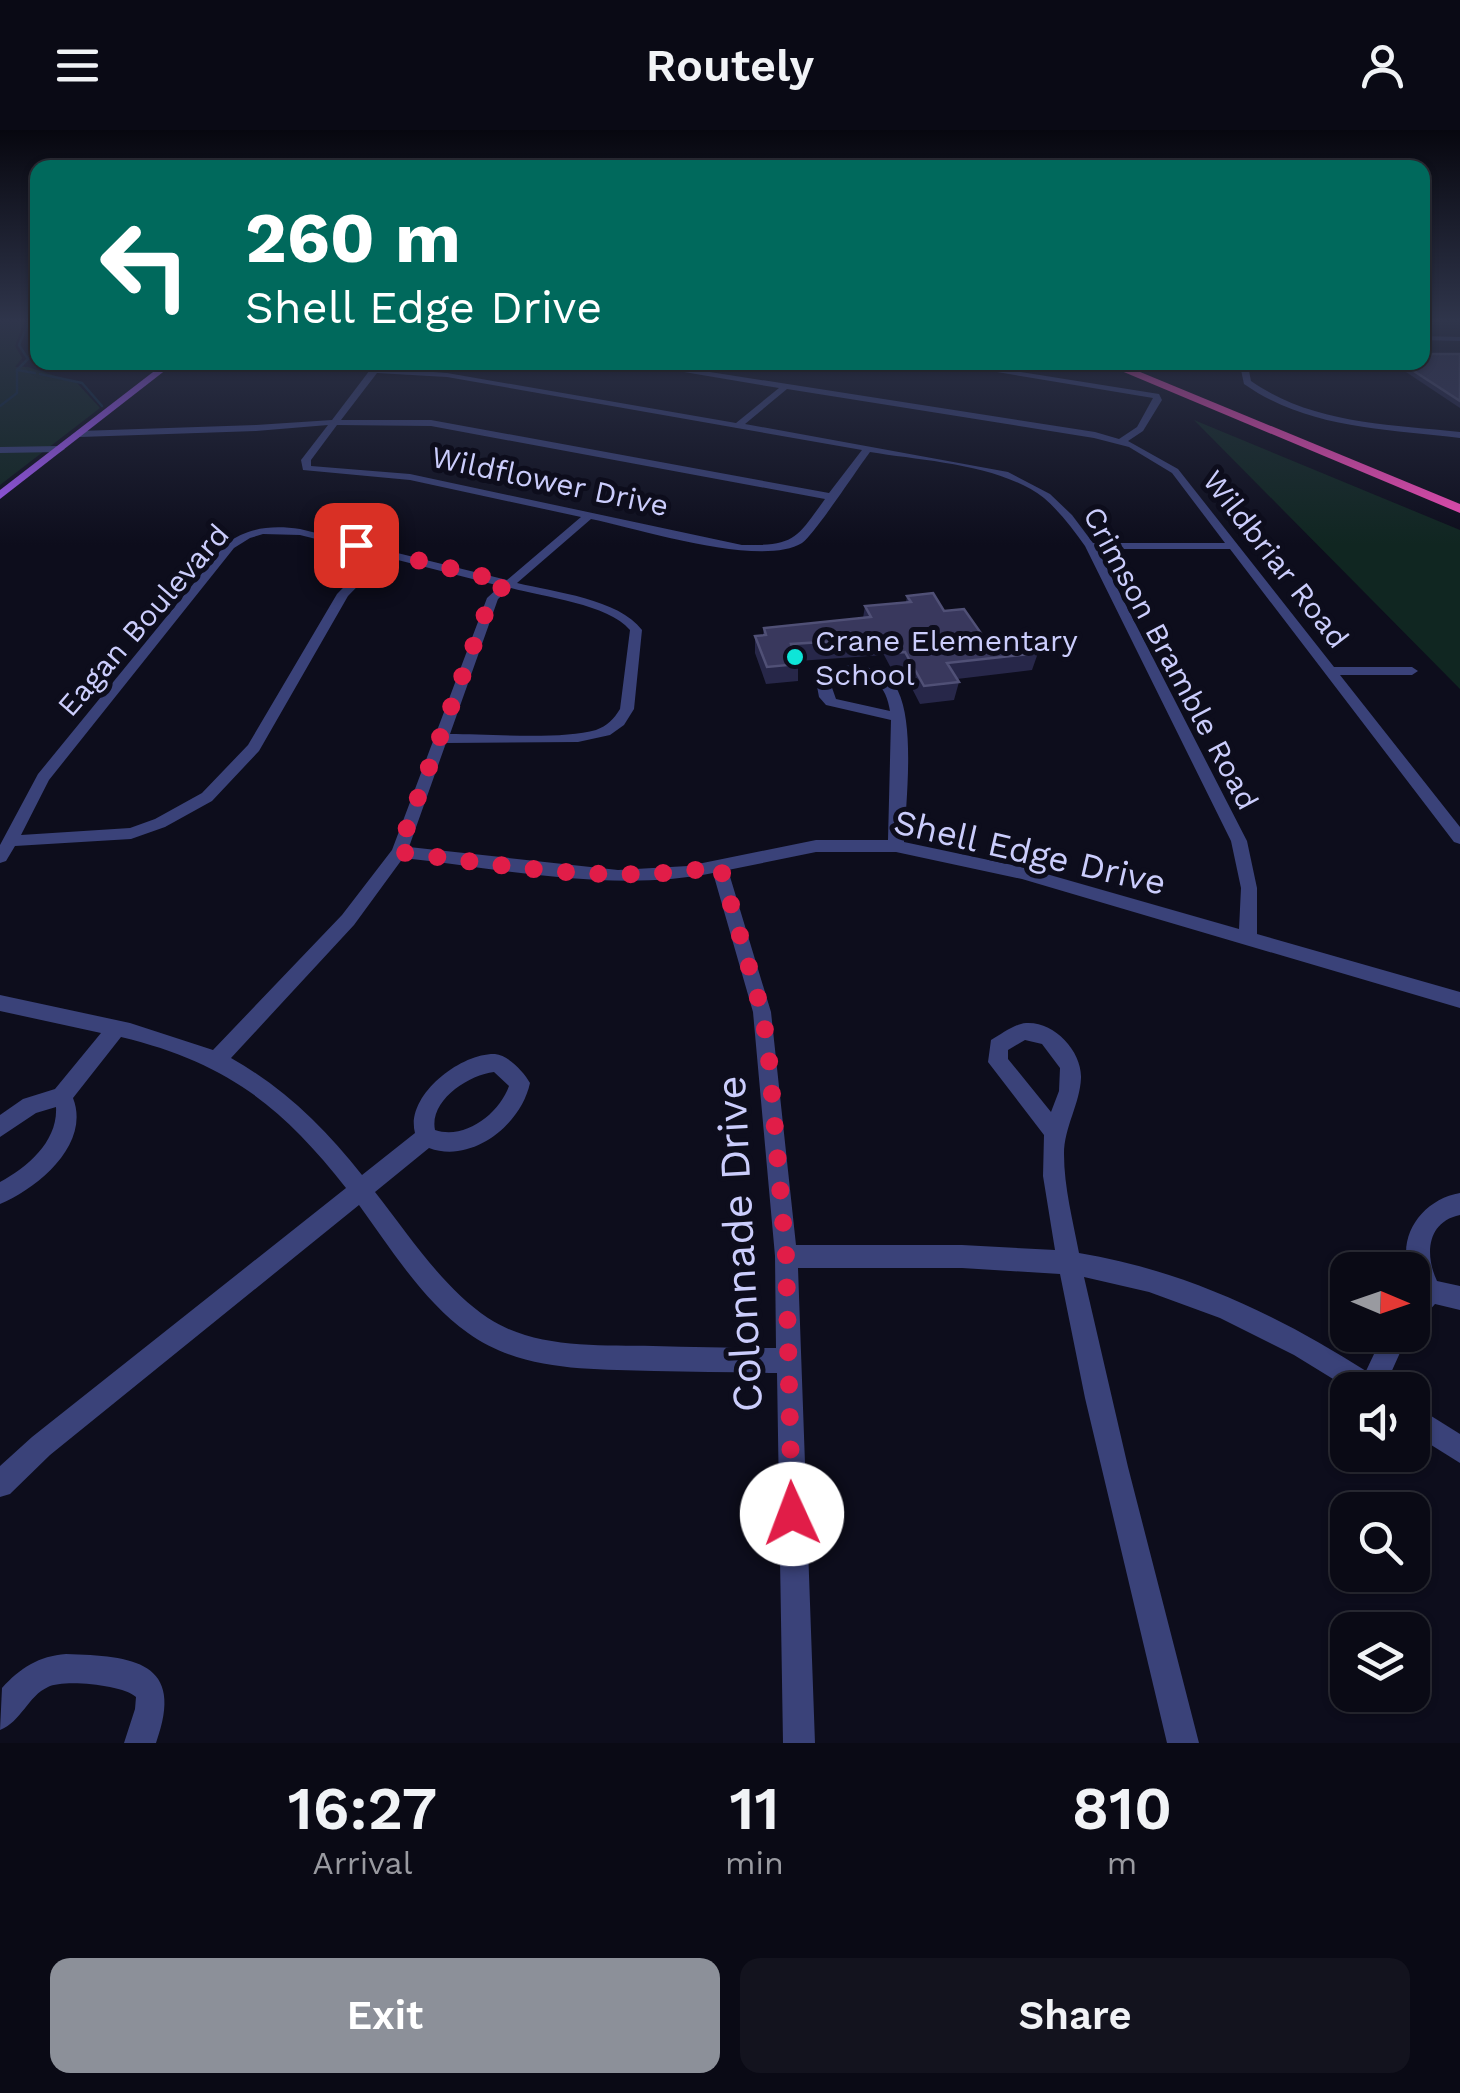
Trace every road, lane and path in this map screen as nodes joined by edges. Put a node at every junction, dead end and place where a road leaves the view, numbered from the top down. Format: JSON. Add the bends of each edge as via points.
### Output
{"nodes":[{"id":1,"x":131,"y":394,"type":"edge"},
{"id":2,"x":357,"y":394,"type":"edge"},
{"id":3,"x":558,"y":394,"type":"edge"},
{"id":4,"x":776,"y":394,"type":"edge"},
{"id":5,"x":830,"y":394,"type":"edge"},
{"id":6,"x":1145,"y":394,"type":"edge"},
{"id":7,"x":1173,"y":394,"type":"edge"},
{"id":8,"x":1183,"y":394,"type":"edge"},
{"id":9,"x":1219,"y":394,"type":"edge"},
{"id":10,"x":1265,"y":394,"type":"edge"},
{"id":11,"x":338,"y":421,"type":"junction"},
{"id":12,"x":738,"y":426,"type":"junction"},
{"id":13,"x":80,"y":434,"type":"junction"},
{"id":14,"x":1460,"y":435,"type":"edge"},
{"id":15,"x":1122,"y":441,"type":"junction"},
{"id":16,"x":868,"y":448,"type":"junction"},
{"id":17,"x":0,"y":450,"type":"edge"},
{"id":18,"x":60,"y":450,"type":"junction"},
{"id":19,"x":1392,"y":464,"type":"dead end"},
{"id":20,"x":1372,"y":473,"type":"junction"},
{"id":21,"x":0,"y":496,"type":"edge"},
{"id":22,"x":833,"y":496,"type":"junction"},
{"id":23,"x":1460,"y":509,"type":"edge"},
{"id":24,"x":589,"y":515,"type":"junction"},
{"id":25,"x":1090,"y":546,"type":"junction"},
{"id":26,"x":1232,"y":546,"type":"junction"},
{"id":27,"x":384,"y":552,"type":"junction"},
{"id":28,"x":506,"y":582,"type":"junction"},
{"id":29,"x":1332,"y":671,"type":"junction"},
{"id":30,"x":1412,"y":672,"type":"dead end"},
{"id":31,"x":898,"y":717,"type":"junction"},
{"id":32,"x":442,"y":739,"type":"junction"},
{"id":33,"x":1460,"y":838,"type":"edge"},
{"id":34,"x":12,"y":841,"type":"junction"},
{"id":35,"x":896,"y":846,"type":"junction"},
{"id":36,"x":398,"y":852,"type":"junction"},
{"id":37,"x":0,"y":857,"type":"edge"},
{"id":38,"x":720,"y":866,"type":"junction"},
{"id":39,"x":1248,"y":938,"type":"junction"},
{"id":40,"x":1460,"y":1000,"type":"edge"},
{"id":41,"x":0,"y":1003,"type":"edge"},
{"id":42,"x":115,"y":1030,"type":"junction"},
{"id":43,"x":218,"y":1060,"type":"junction"},
{"id":44,"x":62,"y":1096,"type":"junction"},
{"id":45,"x":0,"y":1127,"type":"edge"},
{"id":46,"x":1054,"y":1132,"type":"junction"},
{"id":47,"x":427,"y":1137,"type":"junction"},
{"id":48,"x":361,"y":1190,"type":"junction"},
{"id":49,"x":0,"y":1193,"type":"edge"},
{"id":50,"x":1460,"y":1204,"type":"edge"},
{"id":51,"x":1417,"y":1252,"type":"edge"},
{"id":52,"x":786,"y":1256,"type":"junction"},
{"id":53,"x":1068,"y":1263,"type":"junction"},
{"id":54,"x":1430,"y":1292,"type":"edge"},
{"id":55,"x":1460,"y":1298,"type":"edge"},
{"id":56,"x":787,"y":1360,"type":"junction"},
{"id":57,"x":1344,"y":1372,"type":"edge"},
{"id":58,"x":1430,"y":1429,"type":"edge"},
{"id":59,"x":1460,"y":1450,"type":"edge"},
{"id":60,"x":0,"y":1484,"type":"edge"},
{"id":61,"x":0,"y":1715,"type":"edge"},
{"id":62,"x":140,"y":1743,"type":"edge"},
{"id":63,"x":799,"y":1743,"type":"edge"},
{"id":64,"x":1184,"y":1743,"type":"edge"}],
"edges":[{"from":1,"to":13,"type":"main road"},
{"from":2,"to":11,"type":"street","name":"Wildflower Drive"},
{"from":3,"to":12,"type":"street","name":"Crimson Bramble Road"},
{"from":4,"to":12,"type":"street"},
{"from":5,"to":15,"type":"street","name":"Wildbriar Road"},
{"from":6,"to":15,"type":"street","via":[[1158,400]]},
{"from":7,"to":20,"type":"highway"},
{"from":8,"to":20,"type":"highway"},
{"from":9,"to":19,"type":"highway"},
{"from":10,"to":14,"type":"street","via":[[1303,410]]},
{"from":11,"to":13,"type":"street"},
{"from":11,"to":22,"type":"street","via":[[460,426]]},
{"from":11,"to":24,"type":"street","name":"Wildflower Drive","via":[[306,460],[307,470],[410,477]]},
{"from":12,"to":16,"type":"street","name":"Crimson Bramble Road"},
{"from":13,"to":18,"type":"main road"},
{"from":15,"to":26,"type":"street","name":"Wildbriar Road","via":[[1175,471]]},
{"from":16,"to":22,"type":"street","name":"Wildflower Drive"},
{"from":16,"to":25,"type":"street","name":"Crimson Bramble Road","via":[[1024,480],[1060,504]]},
{"from":17,"to":18,"type":"street"},
{"from":18,"to":21,"type":"main road"},
{"from":20,"to":23,"type":"highway"},
{"from":22,"to":24,"type":"street","name":"Wildflower Drive","via":[[800,540],[773,550]]},
{"from":24,"to":28,"type":"street"},
{"from":25,"to":26,"type":"street"},
{"from":25,"to":39,"type":"street","name":"Crimson Bramble Road","via":[[1238,842],[1250,888]]},
{"from":26,"to":29,"type":"street","name":"Wildbriar Road"},
{"from":27,"to":28,"type":"street","name":"Eagan Boulevard"},
{"from":27,"to":34,"type":"street","via":[[343,594],[254,748],[208,797],[131,833]]},
{"from":27,"to":34,"type":"street","name":"Eagan Boulevard","via":[[288,530],[236,540],[43,777]]},
{"from":28,"to":32,"type":"street","via":[[488,606]]},
{"from":28,"to":32,"type":"street","name":"Eagan Boulevard","via":[[607,608],[630,622],[638,640],[628,709],[612,728],[588,738]]},
{"from":29,"to":30,"type":"street"},
{"from":29,"to":33,"type":"street","name":"Wildbriar Road"},
{"from":31,"to":31,"type":"street","via":[[890,687],[879,677],[847,670],[823,681],[831,702]]},
{"from":31,"to":35,"type":"street"},
{"from":32,"to":36,"type":"street"},
{"from":34,"to":37,"type":"street","name":"Eagan Boulevard"},
{"from":35,"to":38,"type":"street","name":"Shell Edge Drive","via":[[816,846]]},
{"from":35,"to":39,"type":"street","name":"Shell Edge Drive","via":[[1022,873]]},
{"from":36,"to":38,"type":"street","name":"Shell Edge Drive","via":[[592,875]]},
{"from":36,"to":43,"type":"street","via":[[348,920]]},
{"from":38,"to":52,"type":"street","name":"Colonnade Drive","via":[[762,1012]]},
{"from":39,"to":40,"type":"street","name":"Shell Edge Drive"},
{"from":41,"to":42,"type":"street"},
{"from":42,"to":43,"type":"street"},
{"from":42,"to":44,"type":"street"},
{"from":43,"to":48,"type":"street","via":[[300,1119]]},
{"from":44,"to":45,"type":"street","via":[[30,1106]]},
{"from":44,"to":49,"type":"street","via":[[69,1112],[63,1134],[36,1168]]},
{"from":46,"to":46,"type":"street","via":[[1070,1070],[1058,1046],[1022,1032],[998,1046],[998,1062]]},
{"from":46,"to":53,"type":"street"},
{"from":47,"to":47,"type":"street","via":[[440,1143],[469,1139],[514,1104],[520,1083],[498,1063],[476,1066],[433,1099],[422,1122]]},
{"from":47,"to":48,"type":"street"},
{"from":48,"to":56,"type":"street","via":[[440,1293],[494,1336],[586,1357]]},
{"from":48,"to":60,"type":"street"},
{"from":50,"to":51,"type":"street","via":[[1441,1210],[1418,1234]]},
{"from":52,"to":53,"type":"street"},
{"from":52,"to":56,"type":"street","name":"Colonnade Drive"},
{"from":53,"to":57,"type":"street","via":[[1172,1288],[1250,1318]]},
{"from":53,"to":64,"type":"street"},
{"from":54,"to":55,"type":"street"},
{"from":56,"to":63,"type":"street","name":"Colonnade Drive"},
{"from":58,"to":59,"type":"street"},
{"from":61,"to":62,"type":"street","via":[[39,1675],[56,1669],[125,1672],[144,1680],[153,1695]]}]}
